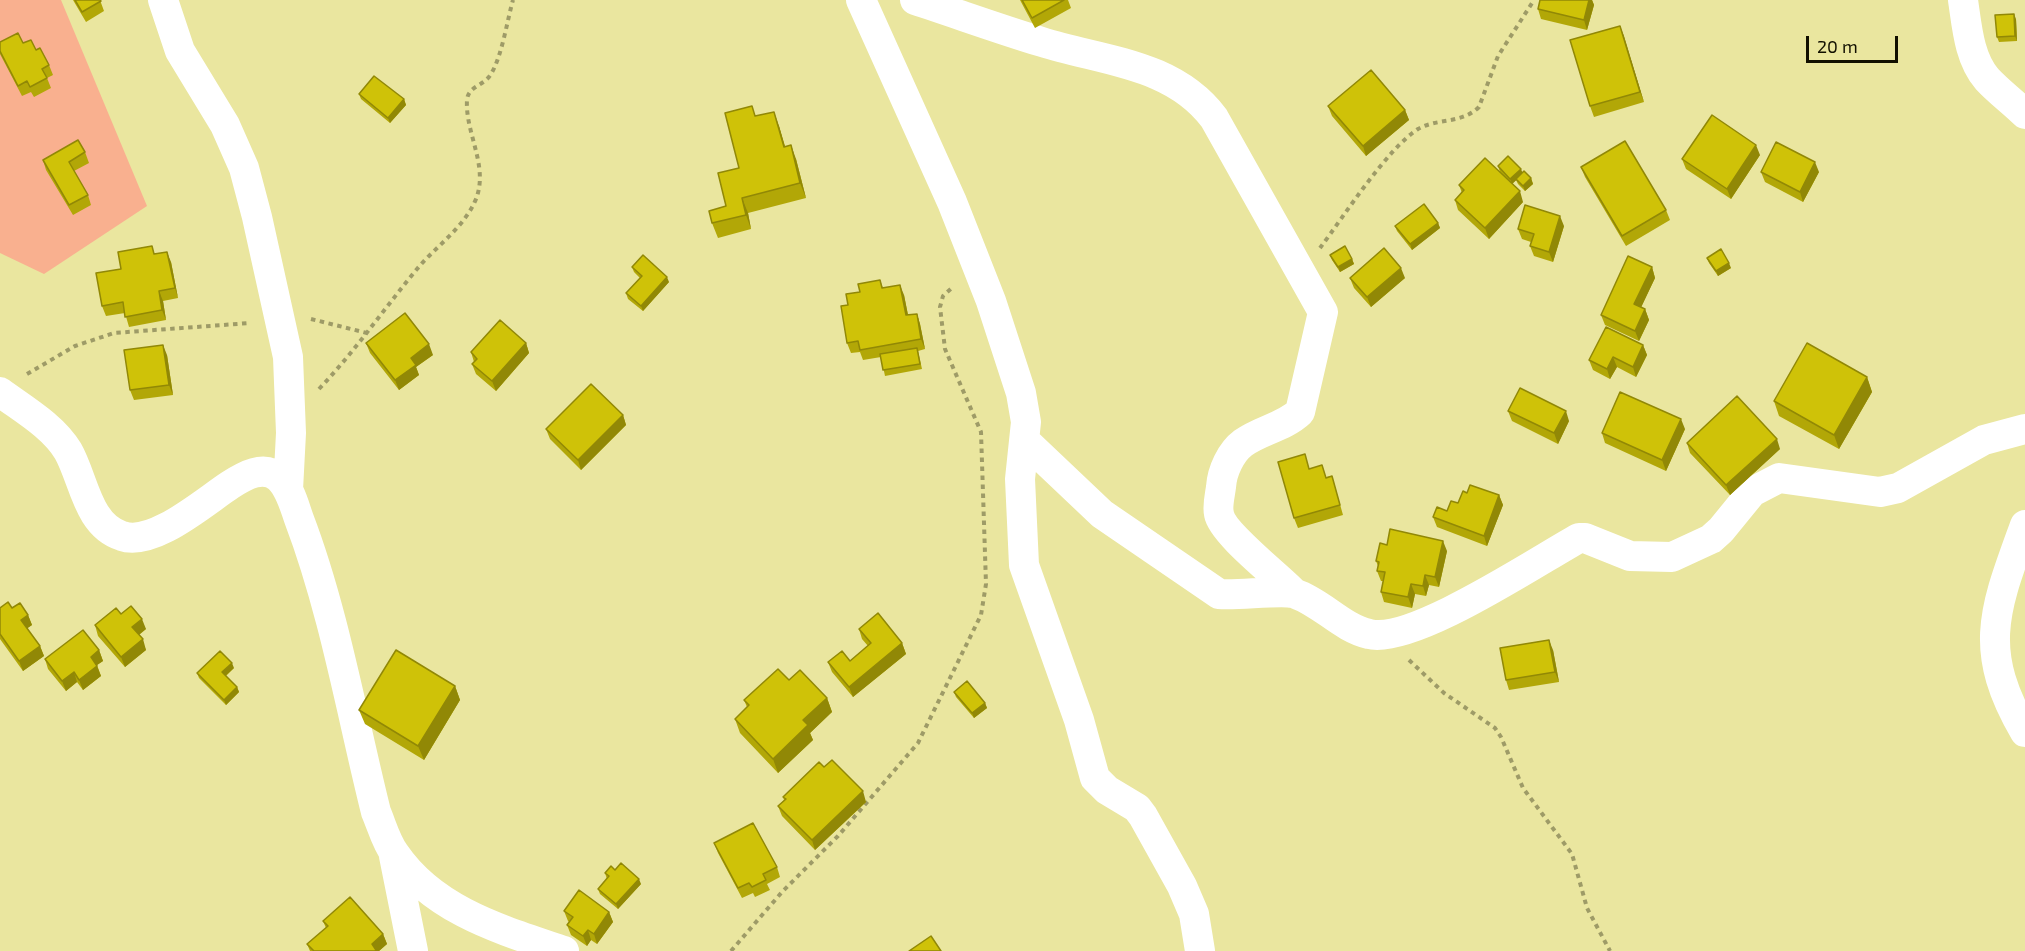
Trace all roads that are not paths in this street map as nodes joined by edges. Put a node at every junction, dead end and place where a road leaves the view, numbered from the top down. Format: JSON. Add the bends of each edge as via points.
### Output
{"nodes":[{"id":1,"x":163,"y":0,"type":"edge"},
{"id":2,"x":861,"y":0,"type":"edge"},
{"id":3,"x":915,"y":0,"type":"edge"},
{"id":4,"x":1963,"y":0,"type":"edge"},
{"id":5,"x":2025,"y":114,"type":"edge"},
{"id":6,"x":10,"y":385,"type":"edge"},
{"id":7,"x":2025,"y":429,"type":"edge"},
{"id":8,"x":1025,"y":441,"type":"junction"},
{"id":9,"x":288,"y":490,"type":"junction"},
{"id":10,"x":2025,"y":525,"type":"edge"},
{"id":11,"x":1294,"y":593,"type":"junction"},
{"id":12,"x":2025,"y":732,"type":"edge"},
{"id":13,"x":394,"y":853,"type":"junction"},
{"id":14,"x":413,"y":951,"type":"edge"},
{"id":15,"x":564,"y":951,"type":"edge"},
{"id":16,"x":1200,"y":951,"type":"edge"}],
"edges":[{"from":1,"to":9,"type":"street","via":[[180,51],[225,125],[244,168],[288,357]]},
{"from":2,"to":8,"type":"street","via":[[978,266],[1024,406]]},
{"from":3,"to":11,"type":"street","via":[[1044,43],[1137,66],[1191,93],[1214,117],[1323,312],[1300,412],[1243,443],[1221,480],[1218,513],[1230,535]]},
{"from":4,"to":5,"type":"street","via":[[1972,52],[1980,69]]},
{"from":6,"to":9,"type":"street","via":[[68,451],[99,519],[108,530],[122,536],[145,536],[182,519],[251,473],[266,471],[279,478]]},
{"from":7,"to":11,"type":"street","via":[[1984,440],[1898,488],[1880,492],[1779,478],[1752,492],[1711,539],[1671,557],[1630,556],[1579,538],[1514,579],[1410,630],[1369,634]]},
{"from":8,"to":11,"type":"street","via":[[1102,514],[1206,587],[1235,596]]},
{"from":8,"to":16,"type":"street","via":[[1020,479],[1024,565],[1095,778],[1143,816],[1186,895],[1194,914]]},
{"from":9,"to":13,"type":"street","via":[[312,558],[376,812]]},
{"from":10,"to":12,"type":"street","via":[[1997,610],[1994,649],[2004,686]]},
{"from":13,"to":14,"type":"street"},
{"from":13,"to":15,"type":"street","via":[[415,878],[454,908]]}]}
